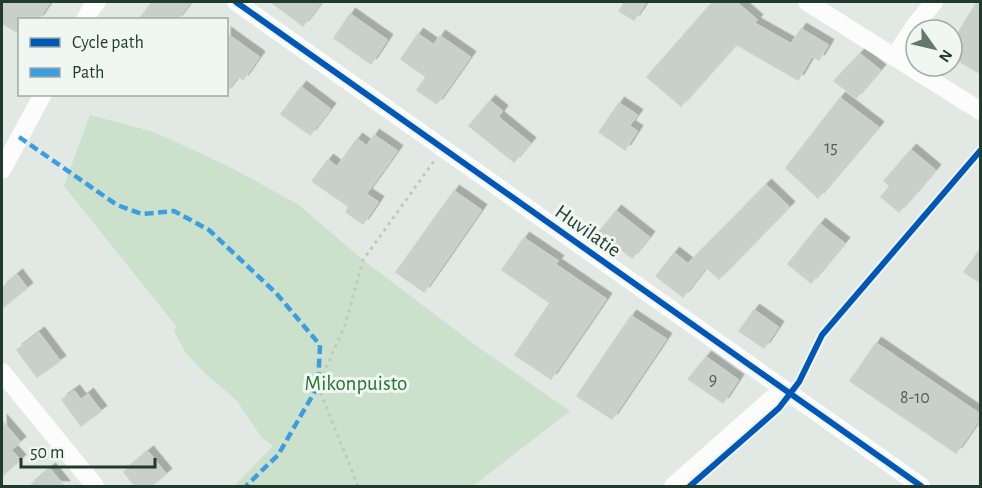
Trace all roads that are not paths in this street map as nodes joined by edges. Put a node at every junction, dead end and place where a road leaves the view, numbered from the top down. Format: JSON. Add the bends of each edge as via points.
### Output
{"nodes":[{"id":1,"x":97,"y":2,"type":"edge"},
{"id":2,"x":236,"y":2,"type":"edge"},
{"id":3,"x":807,"y":2,"type":"edge"},
{"id":4,"x":934,"y":2,"type":"edge"},
{"id":5,"x":86,"y":18,"type":"edge"},
{"id":6,"x":894,"y":57,"type":"junction"},
{"id":7,"x":42,"y":96,"type":"edge"},
{"id":8,"x":981,"y":111,"type":"edge"},
{"id":9,"x":2,"y":170,"type":"edge"},
{"id":10,"x":2,"y":372,"type":"edge"},
{"id":11,"x":783,"y":389,"type":"junction"},
{"id":12,"x":95,"y":486,"type":"edge"},
{"id":13,"x":673,"y":486,"type":"edge"},
{"id":14,"x":921,"y":486,"type":"edge"}],
"edges":[{"from":1,"to":5,"type":"street"},
{"from":2,"to":11,"type":"street","name":"Huvilatie"},
{"from":3,"to":6,"type":"street"},
{"from":4,"to":6,"type":"street"},
{"from":6,"to":8,"type":"street"},
{"from":7,"to":9,"type":"street"},
{"from":10,"to":12,"type":"street"},
{"from":11,"to":13,"type":"street"},
{"from":11,"to":14,"type":"street","name":"Huvilatie"}]}
